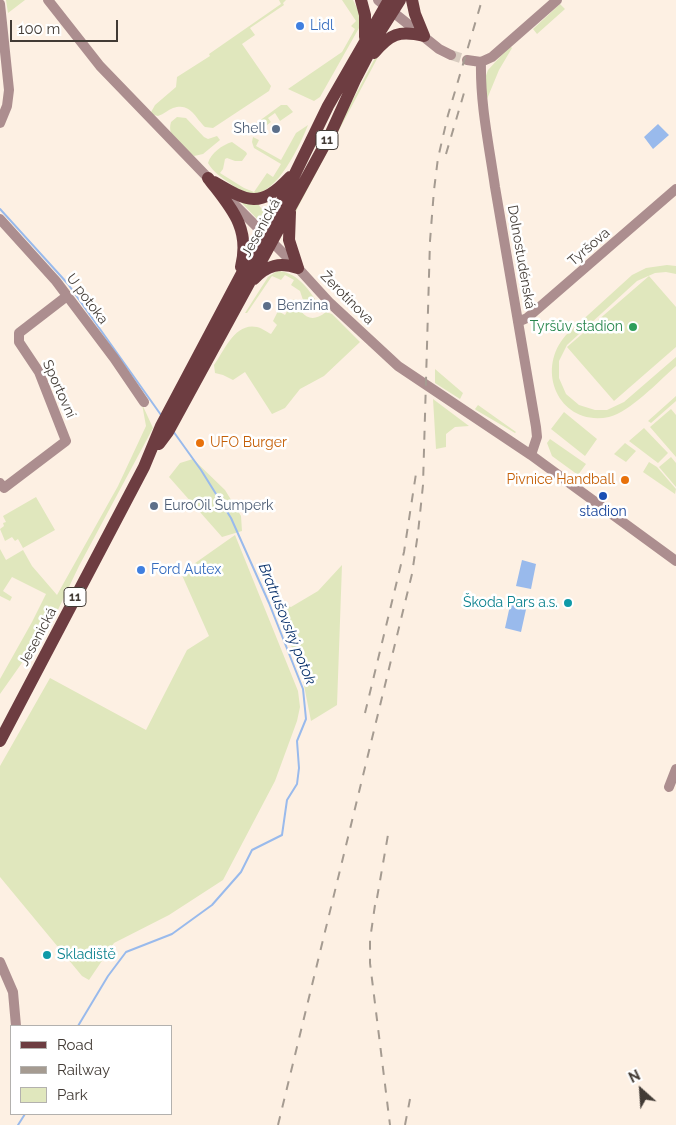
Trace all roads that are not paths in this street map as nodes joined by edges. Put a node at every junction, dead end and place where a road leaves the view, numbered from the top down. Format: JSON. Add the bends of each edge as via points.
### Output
{"nodes":[{"id":1,"x":48,"y":0,"type":"edge"},
{"id":2,"x":361,"y":0,"type":"edge"},
{"id":3,"x":412,"y":0,"type":"edge"},
{"id":4,"x":557,"y":0,"type":"edge"},
{"id":5,"x":389,"y":3,"type":"edge"},
{"id":6,"x":0,"y":4,"type":"edge"},
{"id":7,"x":424,"y":36,"type":"junction"},
{"id":8,"x":364,"y":41,"type":"junction"},
{"id":9,"x":451,"y":55,"type":"tunnel mouth"},
{"id":10,"x":467,"y":60,"type":"tunnel mouth"},
{"id":11,"x":481,"y":62,"type":"junction"},
{"id":12,"x":359,"y":71,"type":"junction"},
{"id":13,"x":0,"y":123,"type":"edge"},
{"id":14,"x":299,"y":167,"type":"junction"},
{"id":15,"x":208,"y":178,"type":"junction"},
{"id":16,"x":676,"y":189,"type":"edge"},
{"id":17,"x":290,"y":206,"type":"junction"},
{"id":18,"x":0,"y":219,"type":"edge"},
{"id":19,"x":267,"y":237,"type":"junction"},
{"id":20,"x":298,"y":268,"type":"junction"},
{"id":21,"x":242,"y":285,"type":"junction"},
{"id":22,"x":67,"y":296,"type":"junction"},
{"id":23,"x":518,"y":322,"type":"junction"},
{"id":24,"x":144,"y":402,"type":"dead end"},
{"id":25,"x":531,"y":455,"type":"junction"},
{"id":26,"x":2,"y":485,"type":"edge"},
{"id":27,"x":676,"y":560,"type":"edge"},
{"id":28,"x":0,"y":740,"type":"edge"},
{"id":29,"x":676,"y":768,"type":"edge"},
{"id":30,"x":669,"y":787,"type":"dead end"},
{"id":31,"x":0,"y":962,"type":"edge"},
{"id":32,"x":16,"y":1025,"type":"edge"}],
"edges":[{"from":1,"to":15,"type":"street","name":"Žerotínova","via":[[100,66]]},
{"from":2,"to":8,"type":"main road","via":[[366,22]]},
{"from":3,"to":7,"type":"main road"},
{"from":4,"to":11,"type":"street","via":[[497,53]]},
{"from":5,"to":7,"type":"street"},
{"from":5,"to":8,"type":"main road","name":"Jesenická","number":"11"},
{"from":5,"to":12,"type":"main road","name":"Jesenická","number":"11"},
{"from":6,"to":13,"type":"street","via":[[9,90]]},
{"from":7,"to":9,"type":"street"},
{"from":7,"to":12,"type":"main road","via":[[401,33],[390,37]]},
{"from":8,"to":14,"type":"main road","name":"Jesenická","number":"11"},
{"from":10,"to":11,"type":"street"},
{"from":11,"to":23,"type":"street","name":"Dolnostudénská","via":[[484,113]]},
{"from":12,"to":17,"type":"main road","name":"Jesenická","number":"11","via":[[332,131]]},
{"from":14,"to":15,"type":"main road","via":[[273,193],[259,199],[237,196]]},
{"from":14,"to":19,"type":"main road","name":"Jesenická","number":"11"},
{"from":15,"to":19,"type":"street","name":"Žerotínova"},
{"from":15,"to":21,"type":"main road","via":[[239,221],[245,246]]},
{"from":16,"to":23,"type":"street","name":"Tyršova","via":[[527,318]]},
{"from":17,"to":19,"type":"main road","name":"Jesenická","number":"11"},
{"from":17,"to":20,"type":"main road","via":[[289,240]]},
{"from":18,"to":22,"type":"street","name":"U potoka"},
{"from":19,"to":20,"type":"street","name":"Žerotínova"},
{"from":19,"to":21,"type":"main road","name":"Jesenická","number":"11"},
{"from":20,"to":21,"type":"main road","via":[[288,264],[271,266]]},
{"from":20,"to":25,"type":"street","name":"Žerotínova","via":[[336,310],[398,366]]},
{"from":21,"to":28,"type":"main road","name":"Jesenická","number":"11"},
{"from":22,"to":24,"type":"street","name":"U potoka"},
{"from":22,"to":26,"type":"street","name":"Sportovní","via":[[19,333],[19,342],[39,372],[66,441]]},
{"from":23,"to":25,"type":"street","name":"Dolnostudénská","via":[[537,437]]},
{"from":25,"to":27,"type":"street","name":"Žerotínova"},
{"from":29,"to":30,"type":"street"},
{"from":31,"to":32,"type":"street","via":[[13,992]]}]}
